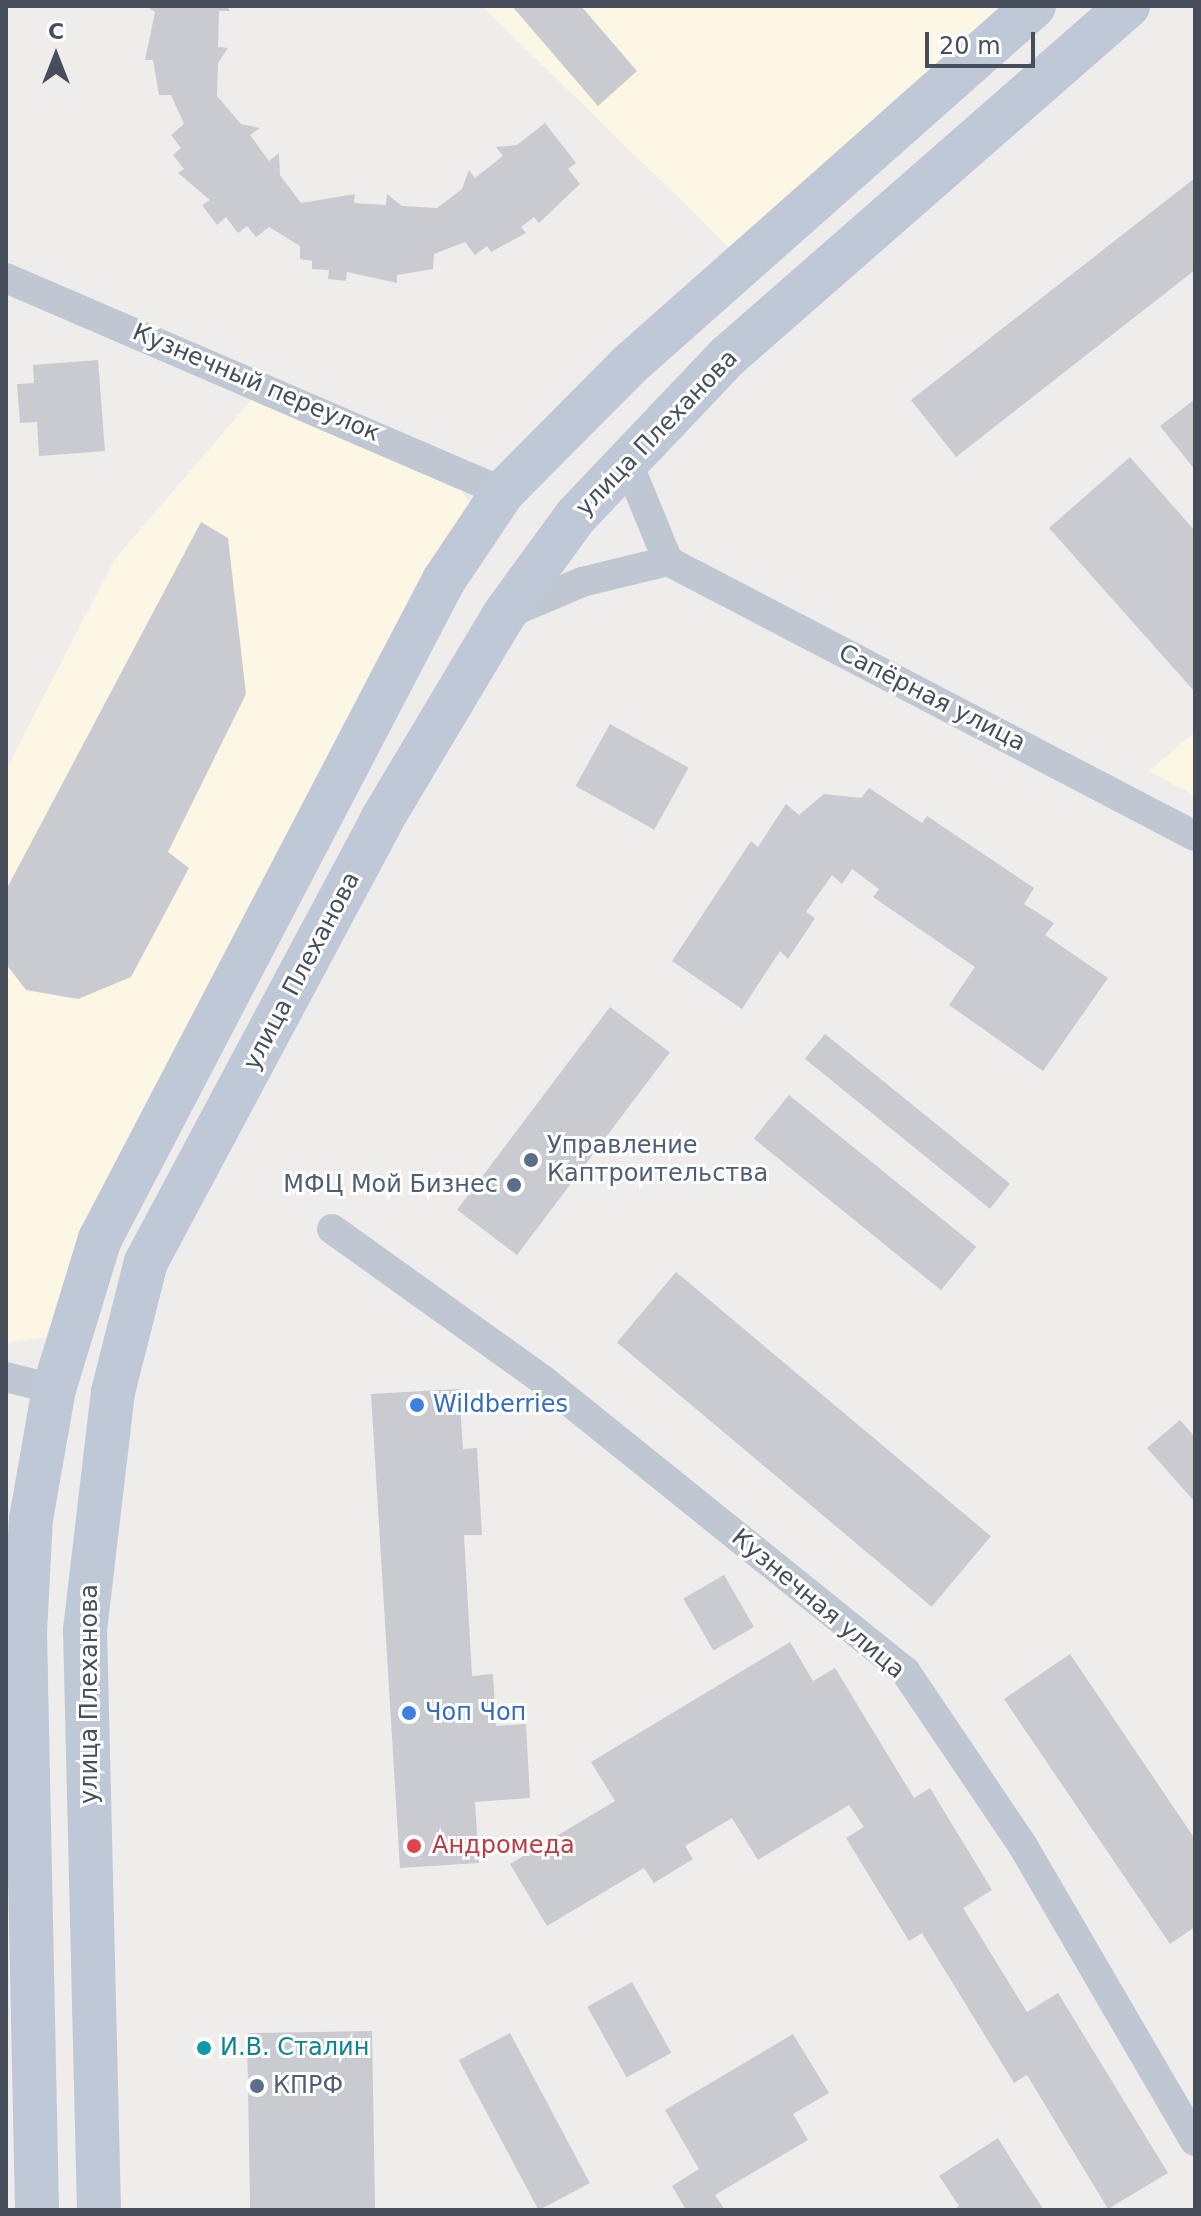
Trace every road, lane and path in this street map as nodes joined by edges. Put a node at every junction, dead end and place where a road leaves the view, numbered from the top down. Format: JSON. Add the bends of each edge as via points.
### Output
{"nodes":[{"id":1,"x":1034,"y":6,"type":"edge"},
{"id":2,"x":1128,"y":6,"type":"edge"},
{"id":3,"x":6,"y":278,"type":"edge"},
{"id":4,"x":627,"y":461,"type":"junction"},
{"id":5,"x":503,"y":492,"type":"junction"},
{"id":6,"x":668,"y":561,"type":"junction"},
{"id":7,"x":503,"y":616,"type":"junction"},
{"id":8,"x":1195,"y":836,"type":"edge"},
{"id":9,"x":332,"y":1229,"type":"dead end"},
{"id":10,"x":6,"y":1377,"type":"edge"},
{"id":11,"x":54,"y":1389,"type":"junction"},
{"id":12,"x":1195,"y":2141,"type":"edge"},
{"id":13,"x":37,"y":2210,"type":"edge"},
{"id":14,"x":99,"y":2210,"type":"edge"}],
"edges":[{"from":1,"to":5,"type":"main road","via":[[629,365]]},
{"from":2,"to":4,"type":"main road","name":"улица Плеханова","via":[[728,356]]},
{"from":3,"to":5,"type":"street","name":"Кузнечный переулок"},
{"from":4,"to":6,"type":"street"},
{"from":4,"to":7,"type":"main road","name":"улица Плеханова","via":[[576,516]]},
{"from":5,"to":11,"type":"main road","via":[[444,580],[100,1239]]},
{"from":6,"to":7,"type":"street","via":[[582,582]]},
{"from":6,"to":8,"type":"street","name":"Сапёрная улица"},
{"from":7,"to":14,"type":"main road","name":"улица Плеханова","via":[[381,821],[146,1262],[113,1392],[85,1630]]},
{"from":9,"to":12,"type":"street","name":"Кузнечная улица","via":[[544,1381],[905,1671],[1023,1846]]},
{"from":10,"to":11,"type":"street"},
{"from":11,"to":13,"type":"main road","via":[[31,1519],[25,1632]]}]}
